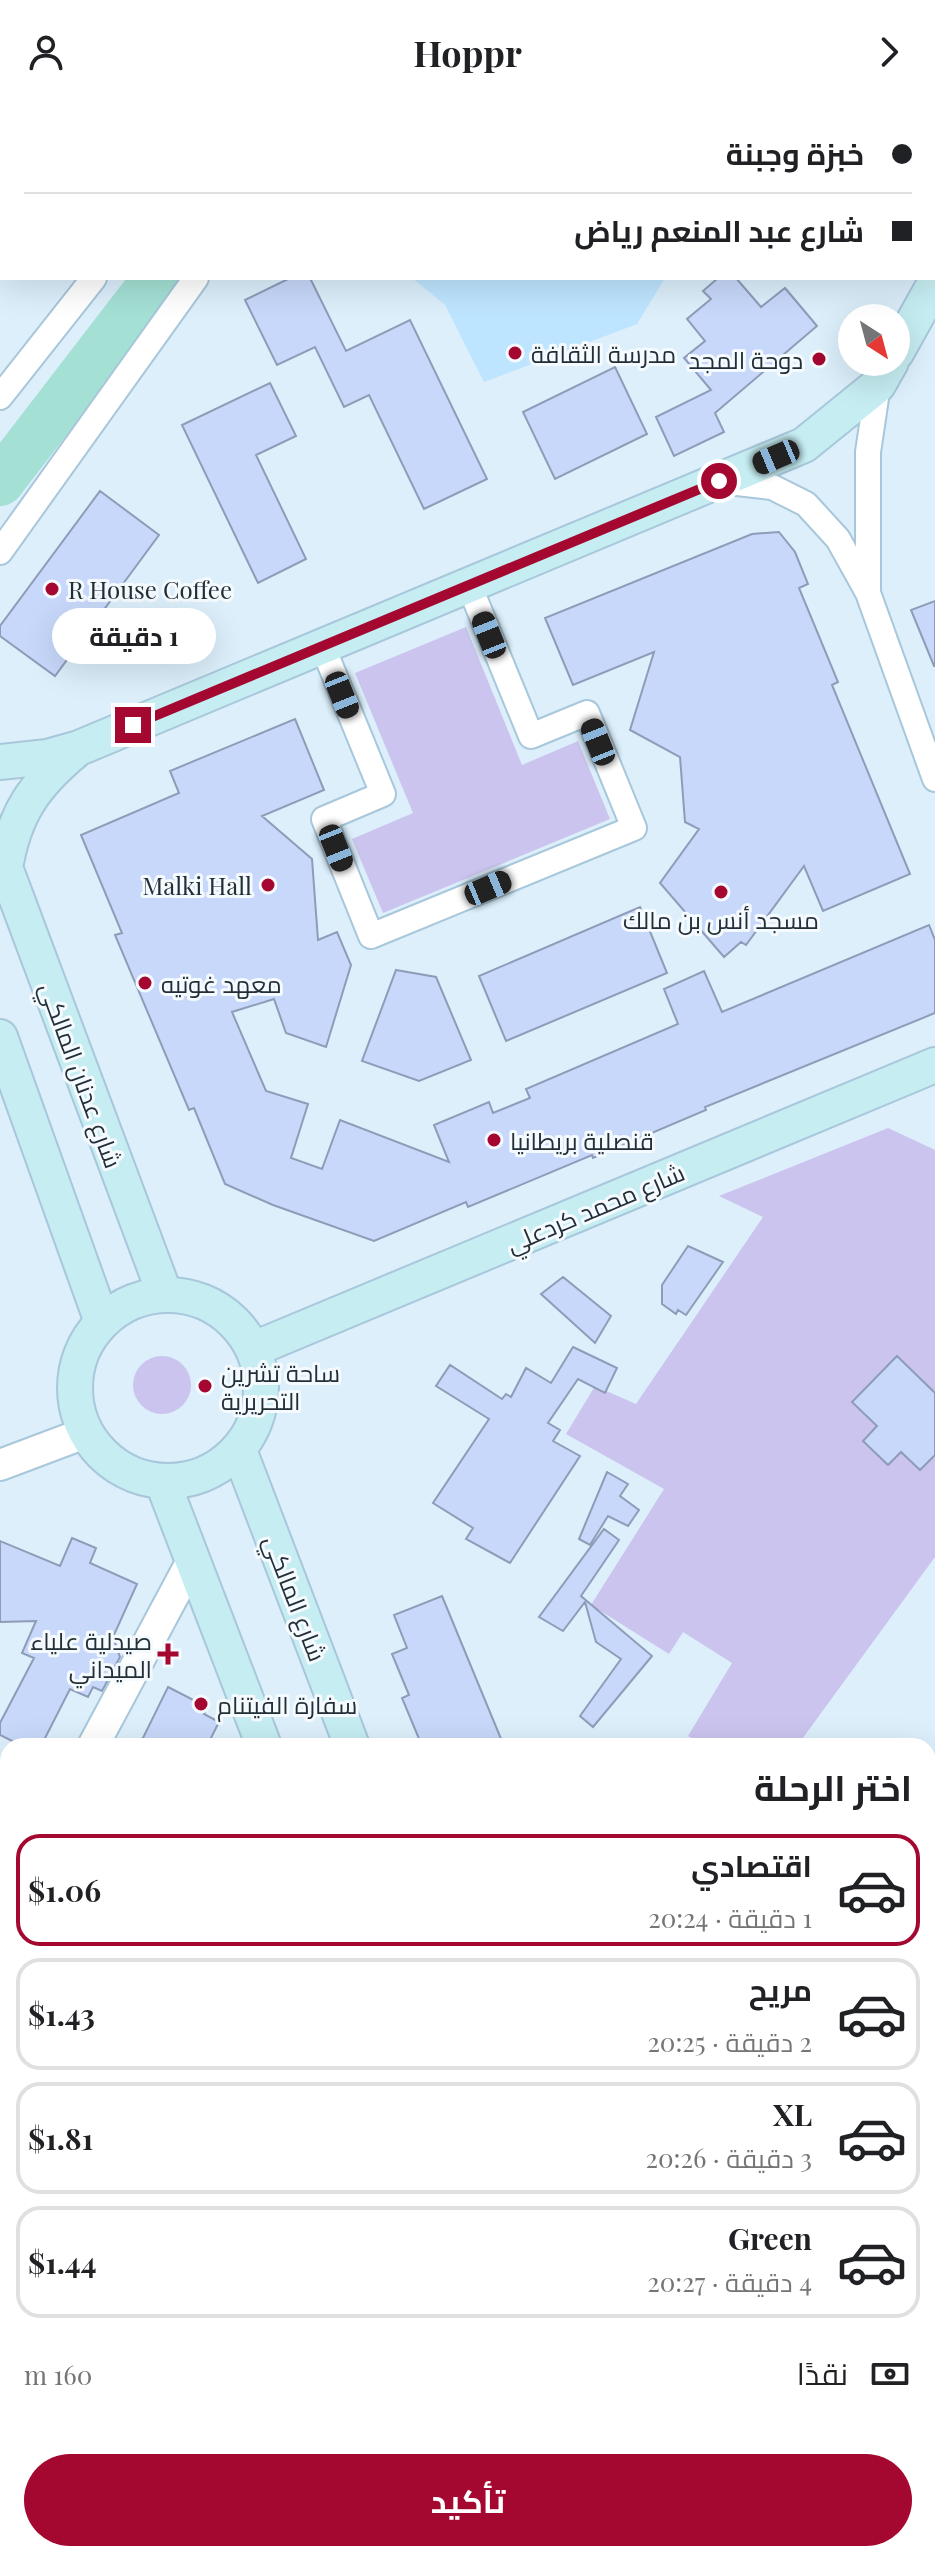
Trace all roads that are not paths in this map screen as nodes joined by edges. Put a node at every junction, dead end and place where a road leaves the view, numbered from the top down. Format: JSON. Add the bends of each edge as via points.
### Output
{"nodes":[{"id":1,"x":92,"y":280,"type":"edge"},
{"id":2,"x":195,"y":280,"type":"edge"},
{"id":3,"x":935,"y":283,"type":"edge"},
{"id":4,"x":910,"y":328,"type":"edge"},
{"id":5,"x":883,"y":376,"type":"edge"},
{"id":6,"x":885,"y":376,"type":"edge"},
{"id":7,"x":0,"y":397,"type":"edge"},
{"id":8,"x":719,"y":481,"type":"junction"},
{"id":9,"x":0,"y":552,"type":"edge"},
{"id":10,"x":469,"y":585,"type":"junction"},
{"id":11,"x":868,"y":593,"type":"junction"},
{"id":12,"x":322,"y":645,"type":"junction"},
{"id":13,"x":924,"y":720,"type":"edge"},
{"id":14,"x":79,"y":748,"type":"junction"},
{"id":15,"x":0,"y":762,"type":"edge"},
{"id":16,"x":935,"y":779,"type":"edge"},
{"id":17,"x":3,"y":861,"type":"edge"},
{"id":18,"x":0,"y":1037,"type":"edge"},
{"id":19,"x":935,"y":1065,"type":"edge"},
{"id":20,"x":165,"y":1295,"type":"junction"},
{"id":21,"x":102,"y":1322,"type":"junction"},
{"id":22,"x":254,"y":1349,"type":"junction"},
{"id":23,"x":85,"y":1433,"type":"junction"},
{"id":24,"x":239,"y":1450,"type":"junction"},
{"id":25,"x":0,"y":1465,"type":"edge"},
{"id":26,"x":163,"y":1483,"type":"junction"},
{"id":27,"x":193,"y":1559,"type":"junction"},
{"id":28,"x":97,"y":1738,"type":"edge"},
{"id":29,"x":261,"y":1738,"type":"edge"},
{"id":30,"x":349,"y":1738,"type":"edge"}],
"edges":[{"from":1,"to":7,"type":"street"},
{"from":2,"to":9,"type":"street"},
{"from":3,"to":4,"type":"main road"},
{"from":5,"to":8,"type":"main road","via":[[804,445]]},
{"from":6,"to":11,"type":"street","via":[[868,452]]},
{"from":8,"to":10,"type":"main road"},
{"from":8,"to":11,"type":"street","via":[[772,487],[806,504],[838,539]]},
{"from":10,"to":12,"type":"main road"},
{"from":10,"to":12,"type":"street","via":[[531,736],[587,713],[634,828],[371,936],[324,819],[383,794]]},
{"from":11,"to":13,"type":"street"},
{"from":12,"to":14,"type":"main road"},
{"from":13,"to":16,"type":"street"},
{"from":14,"to":15,"type":"main road"},
{"from":14,"to":17,"type":"main road","via":[[52,770],[25,804]]},
{"from":17,"to":20,"type":"main road","name":"شارع عدنان المالكي"},
{"from":18,"to":21,"type":"main road"},
{"from":19,"to":22,"type":"main road","name":"شارع محمد كردعلي"},
{"from":20,"to":21,"type":"main road","via":[[120,1308]]},
{"from":20,"to":22,"type":"main road","via":[[192,1297],[217,1308],[239,1326]]},
{"from":21,"to":23,"type":"main road","via":[[84,1346],[75,1375],[76,1405]]},
{"from":22,"to":24,"type":"main road","via":[[262,1375],[262,1402],[254,1428]]},
{"from":23,"to":25,"type":"street"},
{"from":23,"to":26,"type":"main road","via":[[105,1458],[132,1475]]},
{"from":24,"to":26,"type":"main road","via":[[204,1474]]},
{"from":24,"to":30,"type":"main road","name":"شارع المالكي"},
{"from":26,"to":27,"type":"main road"},
{"from":27,"to":28,"type":"street"},
{"from":27,"to":29,"type":"main road"}]}
